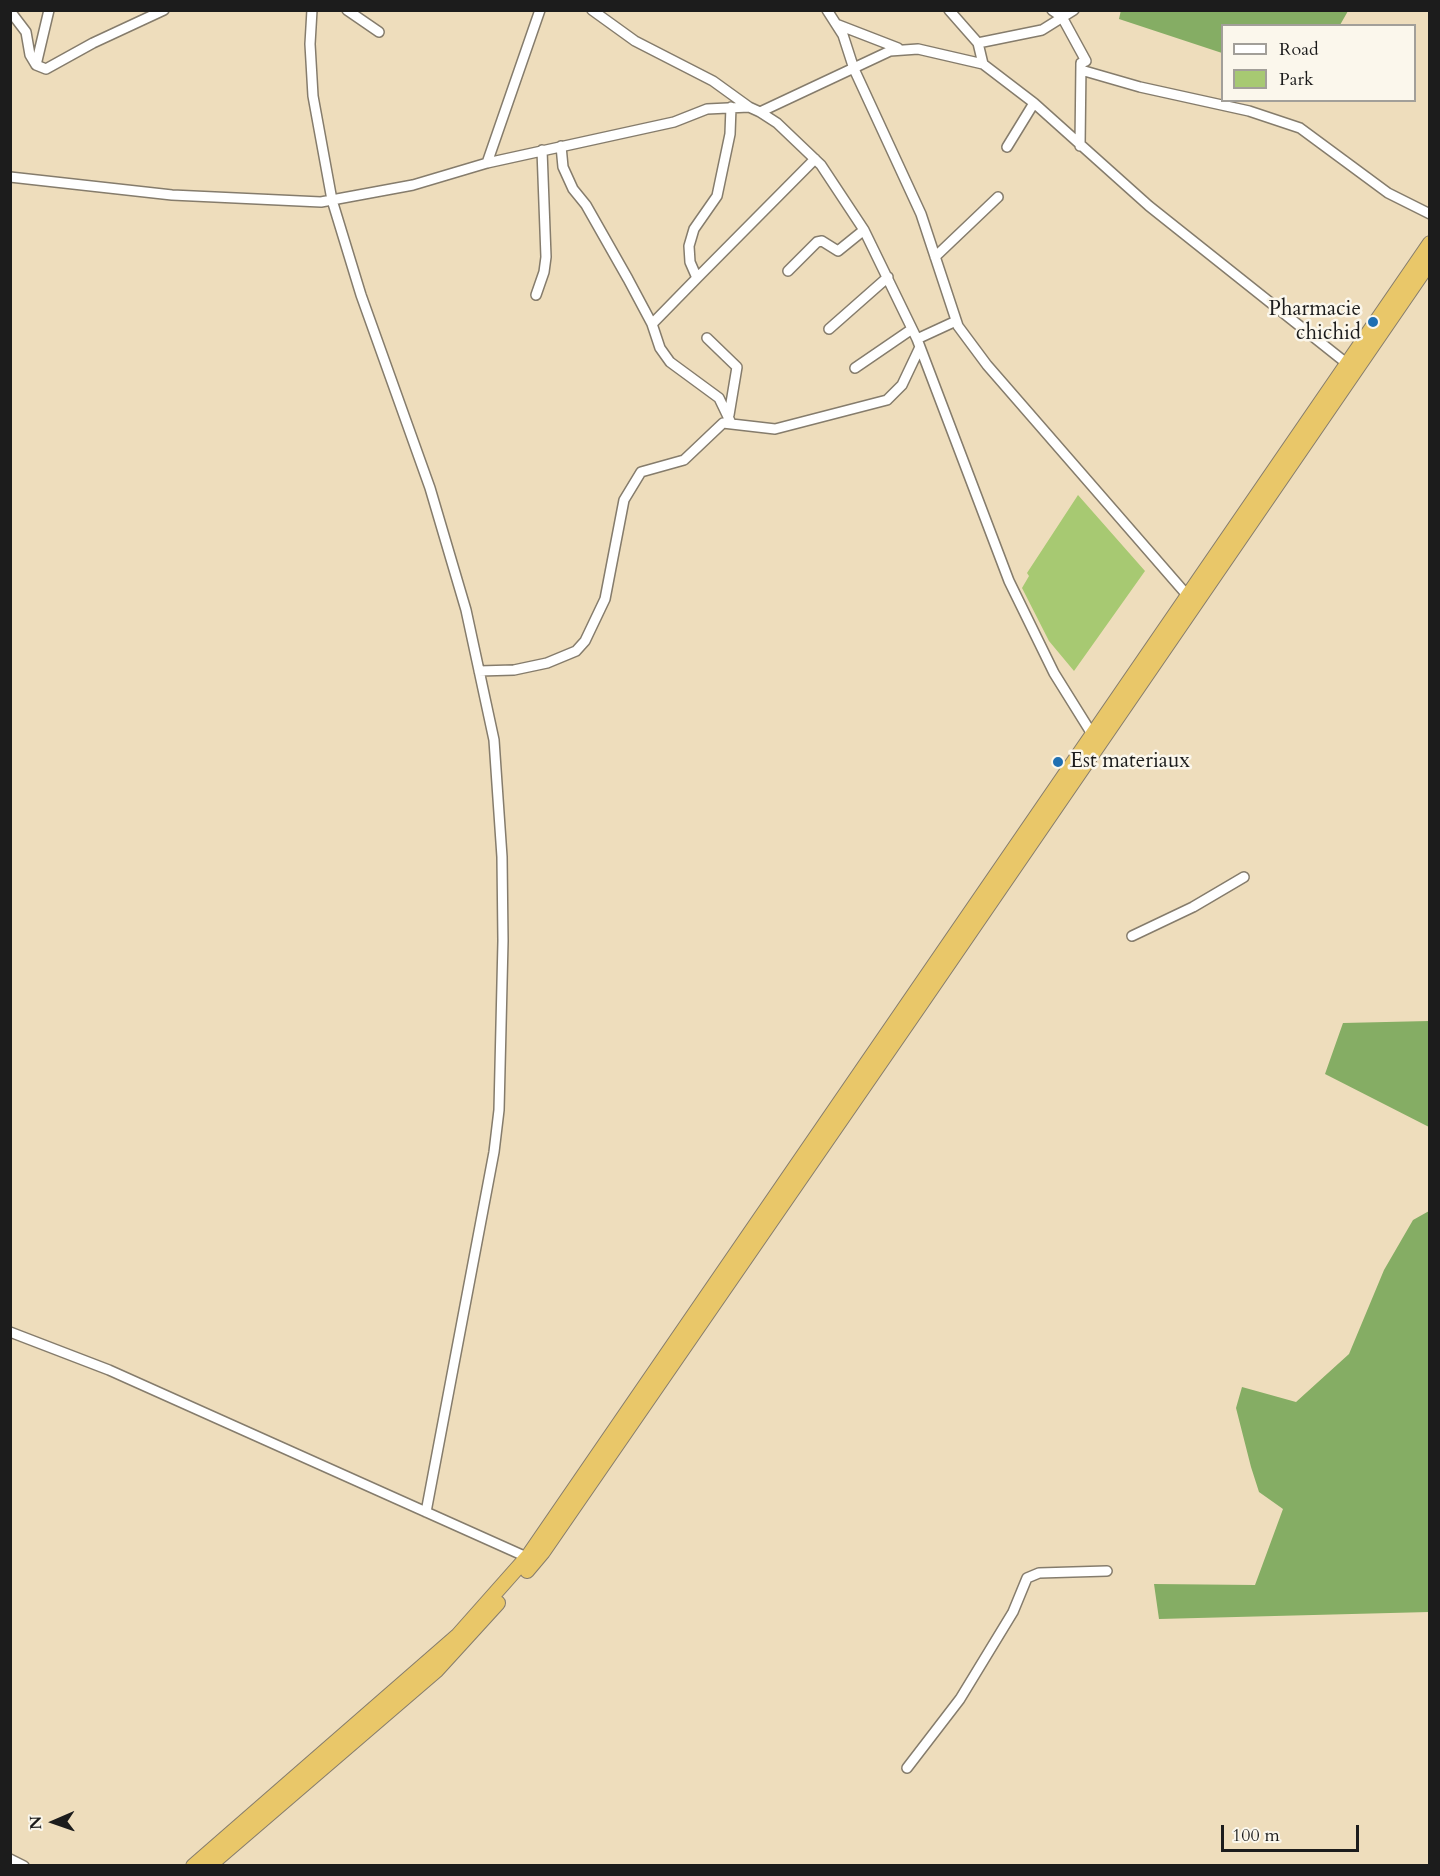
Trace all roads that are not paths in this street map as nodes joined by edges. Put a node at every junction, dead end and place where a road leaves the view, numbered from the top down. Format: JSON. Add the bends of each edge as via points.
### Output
{"nodes":[{"id":1,"x":10,"y":10,"type":"edge"},
{"id":2,"x":50,"y":10,"type":"edge"},
{"id":3,"x":164,"y":10,"type":"edge"},
{"id":4,"x":312,"y":10,"type":"edge"},
{"id":5,"x":347,"y":10,"type":"edge"},
{"id":6,"x":540,"y":10,"type":"edge"},
{"id":7,"x":592,"y":10,"type":"edge"},
{"id":8,"x":827,"y":10,"type":"edge"},
{"id":9,"x":949,"y":10,"type":"edge"},
{"id":10,"x":1053,"y":10,"type":"edge"},
{"id":11,"x":1074,"y":10,"type":"edge"},
{"id":12,"x":1062,"y":17,"type":"junction"},
{"id":13,"x":836,"y":24,"type":"junction"},
{"id":14,"x":379,"y":32,"type":"dead end"},
{"id":15,"x":978,"y":43,"type":"junction"},
{"id":16,"x":900,"y":49,"type":"junction"},
{"id":17,"x":982,"y":64,"type":"junction"},
{"id":18,"x":36,"y":65,"type":"junction"},
{"id":19,"x":854,"y":69,"type":"junction"},
{"id":20,"x":1082,"y":70,"type":"junction"},
{"id":21,"x":1034,"y":103,"type":"junction"},
{"id":22,"x":731,"y":107,"type":"junction"},
{"id":23,"x":749,"y":107,"type":"junction"},
{"id":24,"x":760,"y":112,"type":"junction"},
{"id":25,"x":561,"y":146,"type":"junction"},
{"id":26,"x":1080,"y":146,"type":"junction"},
{"id":27,"x":1007,"y":147,"type":"dead end"},
{"id":28,"x":542,"y":150,"type":"junction"},
{"id":29,"x":815,"y":159,"type":"junction"},
{"id":30,"x":487,"y":163,"type":"junction"},
{"id":31,"x":10,"y":177,"type":"edge"},
{"id":32,"x":998,"y":196,"type":"dead end"},
{"id":33,"x":332,"y":200,"type":"junction"},
{"id":34,"x":1430,"y":214,"type":"edge"},
{"id":35,"x":864,"y":230,"type":"junction"},
{"id":36,"x":1430,"y":243,"type":"edge"},
{"id":37,"x":936,"y":257,"type":"junction"},
{"id":38,"x":1430,"y":262,"type":"edge"},
{"id":39,"x":788,"y":271,"type":"dead end"},
{"id":40,"x":888,"y":277,"type":"junction"},
{"id":41,"x":697,"y":278,"type":"junction"},
{"id":42,"x":536,"y":295,"type":"dead end"},
{"id":43,"x":956,"y":321,"type":"junction"},
{"id":44,"x":652,"y":324,"type":"junction"},
{"id":45,"x":829,"y":329,"type":"dead end"},
{"id":46,"x":912,"y":329,"type":"junction"},
{"id":47,"x":707,"y":338,"type":"dead end"},
{"id":48,"x":919,"y":343,"type":"junction"},
{"id":49,"x":1351,"y":366,"type":"junction"},
{"id":50,"x":855,"y":368,"type":"dead end"},
{"id":51,"x":730,"y":418,"type":"junction"},
{"id":52,"x":1187,"y":595,"type":"junction"},
{"id":53,"x":479,"y":671,"type":"junction"},
{"id":54,"x":1092,"y":734,"type":"junction"},
{"id":55,"x":1244,"y":877,"type":"dead end"},
{"id":56,"x":1132,"y":936,"type":"dead end"},
{"id":57,"x":10,"y":1332,"type":"edge"},
{"id":58,"x":426,"y":1512,"type":"junction"},
{"id":59,"x":531,"y":1559,"type":"junction"},
{"id":60,"x":1107,"y":1571,"type":"dead end"},
{"id":61,"x":907,"y":1768,"type":"dead end"},
{"id":62,"x":10,"y":1859,"type":"edge"},
{"id":63,"x":24,"y":1866,"type":"edge"},
{"id":64,"x":193,"y":1866,"type":"edge"},
{"id":65,"x":209,"y":1866,"type":"edge"}],
"edges":[{"from":1,"to":18,"type":"street","via":[[26,32]]},
{"from":2,"to":18,"type":"street"},
{"from":3,"to":18,"type":"street","via":[[46,69]]},
{"from":4,"to":33,"type":"street","via":[[313,96]]},
{"from":5,"to":14,"type":"street"},
{"from":6,"to":30,"type":"street"},
{"from":7,"to":23,"type":"street","via":[[635,41],[713,81]]},
{"from":8,"to":13,"type":"street"},
{"from":9,"to":15,"type":"street"},
{"from":10,"to":12,"type":"street"},
{"from":11,"to":12,"type":"street"},
{"from":12,"to":15,"type":"street","via":[[1042,30]]},
{"from":12,"to":20,"type":"street","via":[[1085,56]]},
{"from":13,"to":16,"type":"street"},
{"from":13,"to":19,"type":"street"},
{"from":15,"to":17,"type":"street"},
{"from":16,"to":17,"type":"street","via":[[918,49]]},
{"from":16,"to":19,"type":"street","via":[[882,53]]},
{"from":17,"to":21,"type":"street"},
{"from":19,"to":24,"type":"street"},
{"from":19,"to":37,"type":"street","via":[[921,214]]},
{"from":20,"to":26,"type":"street"},
{"from":20,"to":34,"type":"street","via":[[1249,111],[1300,128],[1388,193]]},
{"from":21,"to":26,"type":"street"},
{"from":21,"to":27,"type":"street"},
{"from":22,"to":23,"type":"street"},
{"from":22,"to":25,"type":"street","via":[[707,109],[658,126]]},
{"from":22,"to":41,"type":"street","via":[[730,134],[717,196],[694,229],[689,246]]},
{"from":23,"to":24,"type":"street"},
{"from":24,"to":29,"type":"street"},
{"from":25,"to":28,"type":"street"},
{"from":25,"to":44,"type":"street","via":[[563,167],[573,189],[586,205]]},
{"from":26,"to":49,"type":"street","via":[[1149,206]]},
{"from":28,"to":30,"type":"street"},
{"from":28,"to":42,"type":"street","via":[[546,257]]},
{"from":29,"to":35,"type":"street"},
{"from":29,"to":41,"type":"street"},
{"from":30,"to":33,"type":"street","via":[[413,185]]},
{"from":31,"to":33,"type":"street","via":[[172,195]]},
{"from":32,"to":37,"type":"street"},
{"from":33,"to":53,"type":"street","via":[[361,295],[430,488],[466,610]]},
{"from":35,"to":39,"type":"street","via":[[838,251],[817,242]]},
{"from":35,"to":40,"type":"street"},
{"from":36,"to":49,"type":"highway"},
{"from":37,"to":43,"type":"street"},
{"from":38,"to":49,"type":"highway"},
{"from":40,"to":45,"type":"street"},
{"from":40,"to":46,"type":"street"},
{"from":41,"to":44,"type":"street"},
{"from":43,"to":48,"type":"street"},
{"from":43,"to":52,"type":"street","via":[[987,364]]},
{"from":44,"to":51,"type":"street","via":[[660,348],[670,362],[713,393]]},
{"from":46,"to":48,"type":"street"},
{"from":46,"to":50,"type":"street"},
{"from":47,"to":51,"type":"street","via":[[737,367]]},
{"from":48,"to":51,"type":"street","via":[[902,385],[886,400],[775,429]]},
{"from":48,"to":54,"type":"street","via":[[1009,581],[1054,673]]},
{"from":49,"to":52,"type":"highway"},
{"from":49,"to":59,"type":"highway"},
{"from":51,"to":53,"type":"street","via":[[684,460],[641,472],[632,483],[624,500],[605,599],[576,651],[534,667]]},
{"from":52,"to":54,"type":"highway"},
{"from":53,"to":58,"type":"street","via":[[494,740],[502,857],[499,1110]]},
{"from":54,"to":59,"type":"highway"},
{"from":55,"to":56,"type":"street"},
{"from":57,"to":58,"type":"street","via":[[109,1370]]},
{"from":58,"to":59,"type":"street"},
{"from":59,"to":64,"type":"highway","via":[[458,1635]]},
{"from":59,"to":65,"type":"highway","via":[[436,1671]]},
{"from":60,"to":61,"type":"street","via":[[1039,1573],[1027,1578],[1012,1612],[960,1699]]},
{"from":62,"to":63,"type":"street"}]}
